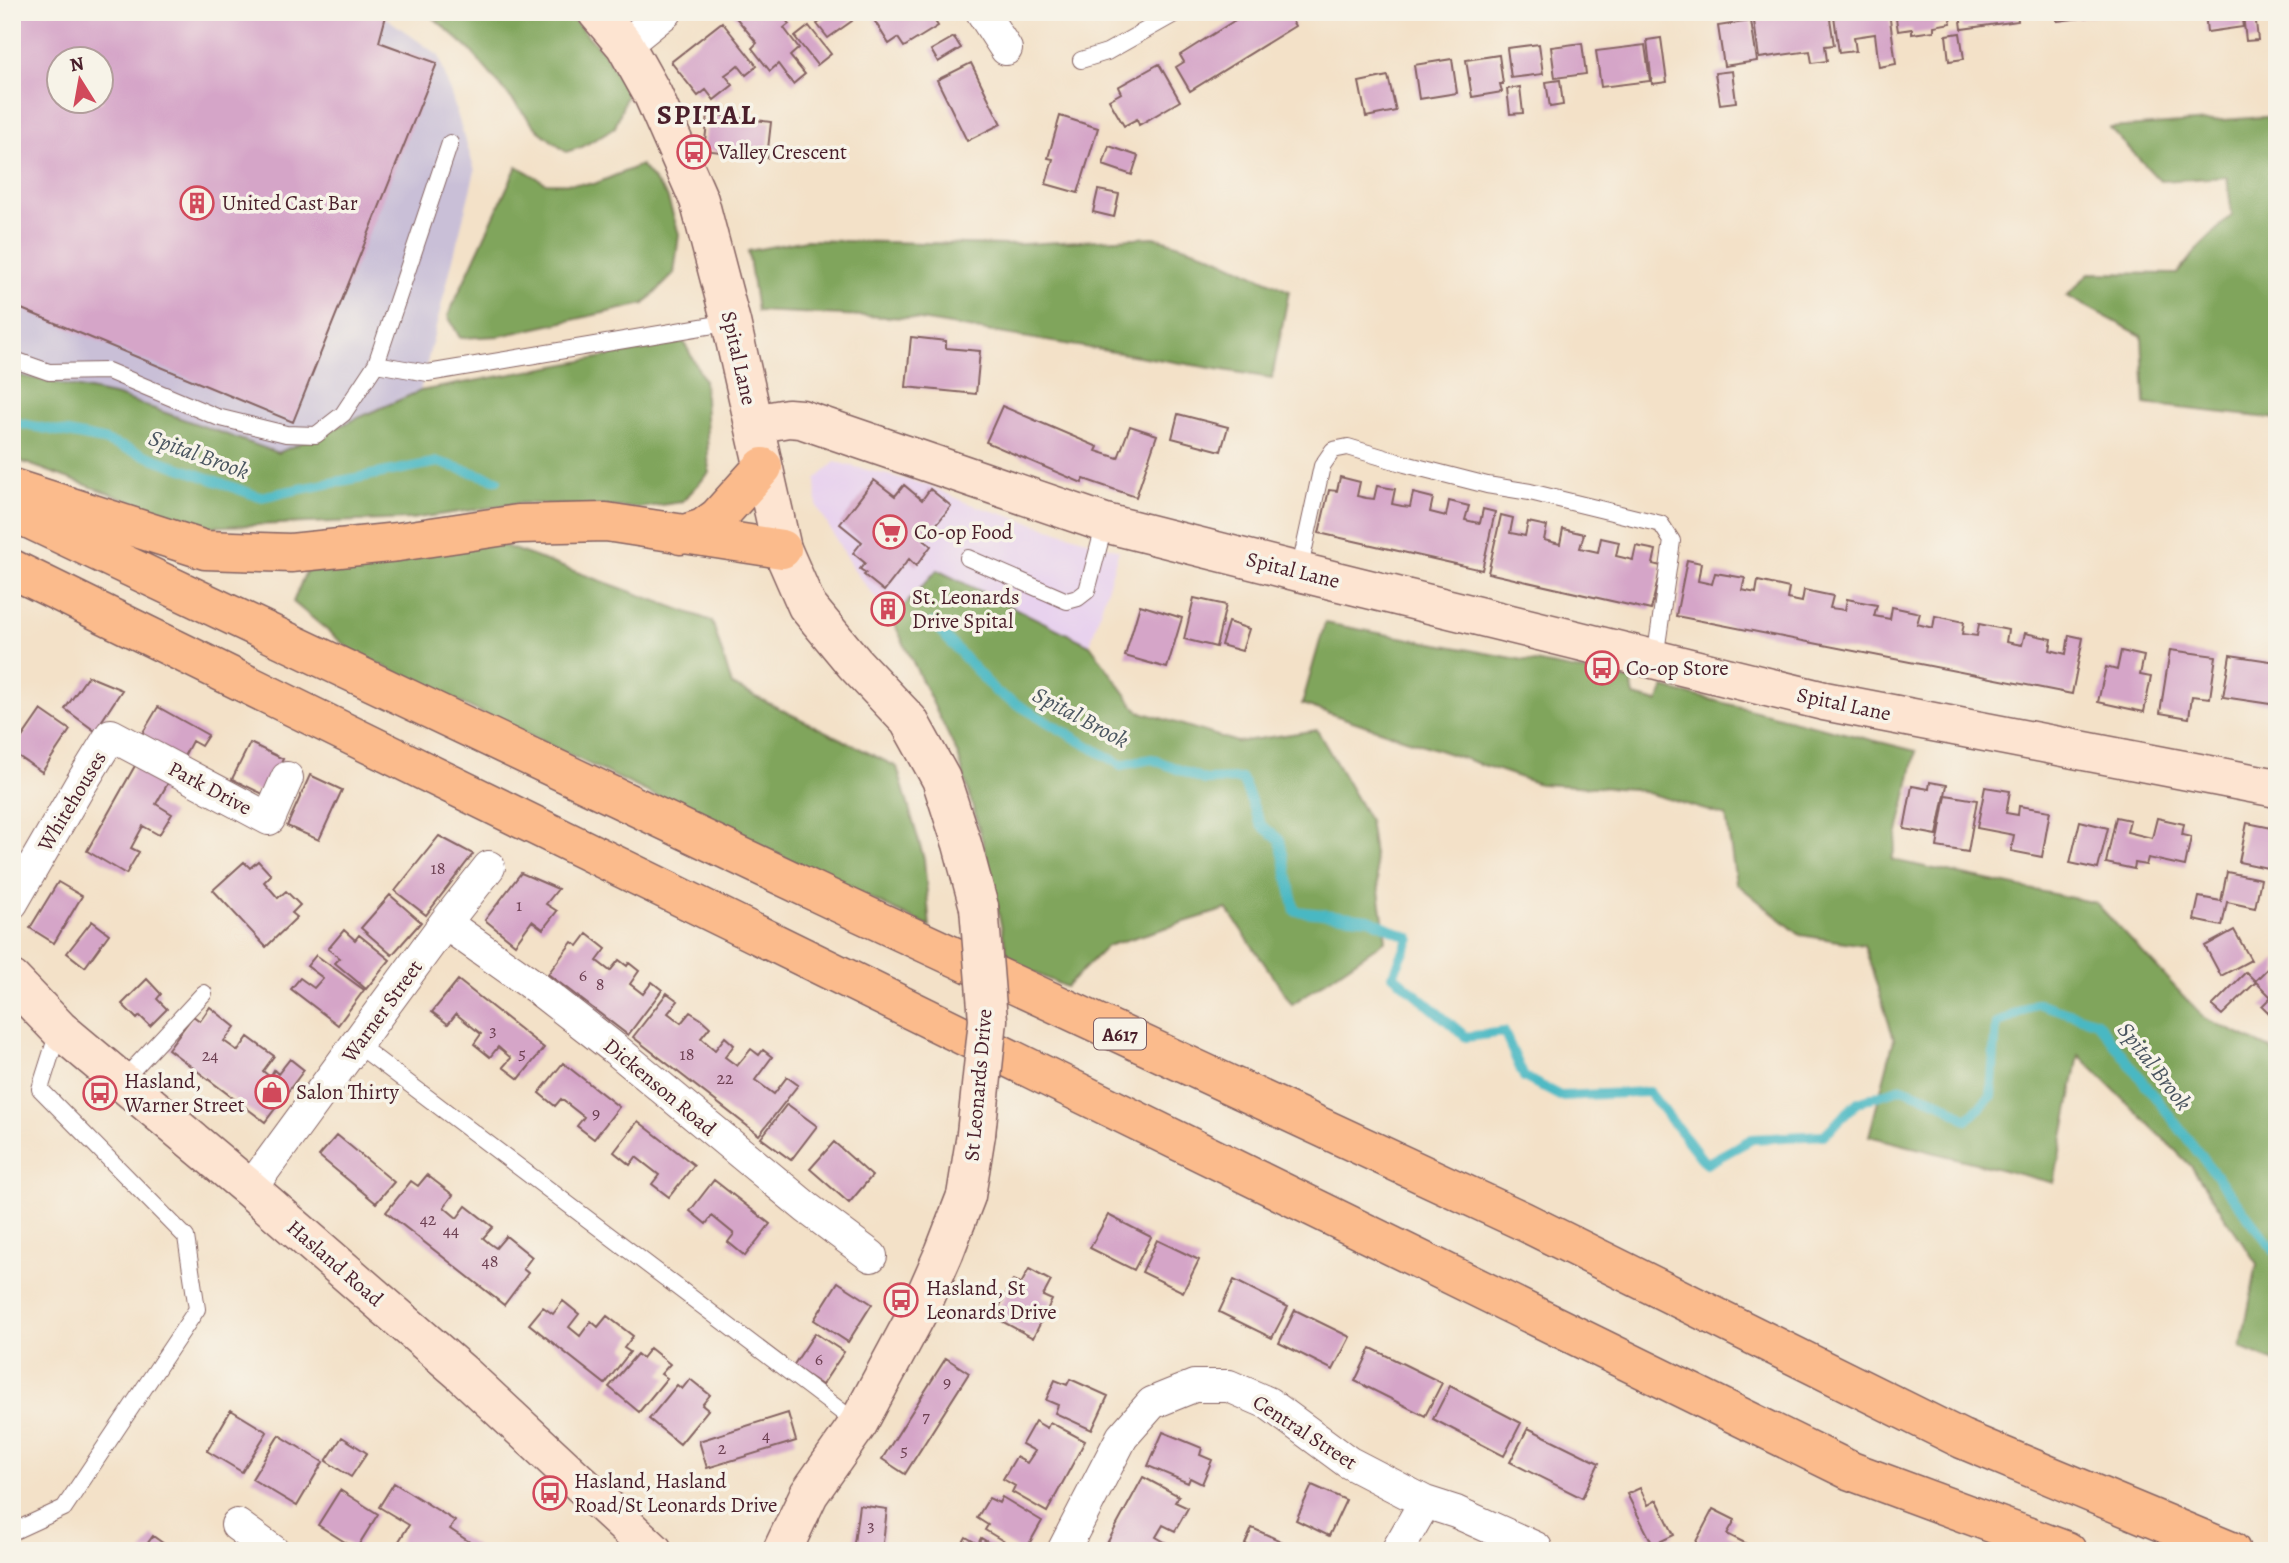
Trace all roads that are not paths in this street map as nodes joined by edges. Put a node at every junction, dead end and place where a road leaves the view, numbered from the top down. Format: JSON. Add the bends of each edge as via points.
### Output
{"nodes":[{"id":1,"x":597,"y":12,"type":"edge"},
{"id":2,"x":666,"y":12,"type":"edge"},
{"id":3,"x":982,"y":12,"type":"edge"},
{"id":4,"x":1178,"y":12,"type":"edge"},
{"id":5,"x":625,"y":45,"type":"junction"},
{"id":6,"x":1006,"y":49,"type":"dead end"},
{"id":7,"x":1081,"y":60,"type":"dead end"},
{"id":8,"x":450,"y":143,"type":"dead end"},
{"id":9,"x":731,"y":322,"type":"junction"},
{"id":10,"x":12,"y":359,"type":"edge"},
{"id":11,"x":376,"y":364,"type":"junction"},
{"id":12,"x":754,"y":424,"type":"junction"},
{"id":13,"x":763,"y":467,"type":"junction"},
{"id":14,"x":12,"y":488,"type":"edge"},
{"id":15,"x":12,"y":512,"type":"edge"},
{"id":16,"x":1105,"y":523,"type":"junction"},
{"id":17,"x":681,"y":535,"type":"junction"},
{"id":18,"x":782,"y":549,"type":"junction"},
{"id":19,"x":968,"y":558,"type":"dead end"},
{"id":20,"x":12,"y":569,"type":"edge"},
{"id":21,"x":1299,"y":572,"type":"junction"},
{"id":22,"x":1655,"y":660,"type":"junction"},
{"id":23,"x":111,"y":735,"type":"joint"},
{"id":24,"x":287,"y":778,"type":"dead end"},
{"id":25,"x":2277,"y":788,"type":"edge"},
{"id":26,"x":489,"y":867,"type":"dead end"},
{"id":27,"x":12,"y":903,"type":"edge"},
{"id":28,"x":445,"y":923,"type":"junction"},
{"id":29,"x":12,"y":980,"type":"edge"},
{"id":30,"x":204,"y":993,"type":"dead end"},
{"id":31,"x":59,"y":1029,"type":"junction"},
{"id":32,"x":358,"y":1045,"type":"junction"},
{"id":33,"x":122,"y":1081,"type":"junction"},
{"id":34,"x":250,"y":1189,"type":"junction"},
{"id":35,"x":871,"y":1256,"type":"dead end"},
{"id":36,"x":858,"y":1424,"type":"junction"},
{"id":37,"x":1425,"y":1502,"type":"junction"},
{"id":38,"x":237,"y":1525,"type":"dead end"},
{"id":39,"x":12,"y":1532,"type":"edge"},
{"id":40,"x":1536,"y":1548,"type":"dead end"},
{"id":41,"x":273,"y":1551,"type":"edge"},
{"id":42,"x":653,"y":1551,"type":"edge"},
{"id":43,"x":782,"y":1551,"type":"edge"},
{"id":44,"x":1062,"y":1551,"type":"edge"},
{"id":45,"x":1397,"y":1551,"type":"edge"},
{"id":46,"x":2067,"y":1551,"type":"edge"},
{"id":47,"x":2231,"y":1551,"type":"edge"}],
"edges":[{"from":1,"to":5,"type":"street","name":"Spital Lane"},
{"from":2,"to":5,"type":"street"},
{"from":3,"to":6,"type":"street"},
{"from":4,"to":7,"type":"lane","via":[[1107,52]]},
{"from":5,"to":9,"type":"street","name":"Spital Lane","via":[[699,200]]},
{"from":8,"to":11,"type":"lane"},
{"from":9,"to":11,"type":"lane","via":[[428,373]]},
{"from":9,"to":12,"type":"street","name":"Spital Lane"},
{"from":10,"to":11,"type":"lane","via":[[49,372],[108,371],[217,417],[286,434],[316,435],[343,414]]},
{"from":12,"to":13,"type":"street","name":"St Leonards Drive"},
{"from":12,"to":16,"type":"street","name":"Spital Lane","via":[[801,419]]},
{"from":13,"to":17,"type":"highway","via":[[718,517]]},
{"from":13,"to":18,"type":"street","name":"St Leonards Drive"},
{"from":14,"to":17,"type":"highway","via":[[205,550],[291,553],[518,524],[606,522]]},
{"from":15,"to":47,"type":"highway","number":"A617","via":[[1522,1221],[1962,1439]]},
{"from":16,"to":19,"type":"lane","via":[[1087,591],[1067,601]]},
{"from":16,"to":21,"type":"street","name":"Spital Lane"},
{"from":17,"to":18,"type":"highway"},
{"from":18,"to":36,"type":"street","name":"St Leonards Drive","bridge":true,"via":[[807,606],[909,721],[941,779],[979,907],[988,1020],[966,1196],[918,1312]]},
{"from":20,"to":46,"type":"highway","via":[[1851,1471]]},
{"from":21,"to":22,"type":"street","name":"Spital Lane"},
{"from":21,"to":22,"type":"lane","via":[[1322,466],[1333,450],[1348,447],[1463,479],[1661,524],[1672,541]]},
{"from":22,"to":25,"type":"street","name":"Spital Lane","via":[[1824,701]]},
{"from":23,"to":24,"type":"street","name":"Park Drive","via":[[270,819]]},
{"from":23,"to":27,"type":"street","name":"Whitehouses"},
{"from":26,"to":28,"type":"street","name":"Warner Street"},
{"from":28,"to":32,"type":"street","name":"Warner Street"},
{"from":28,"to":35,"type":"street","name":"Dickenson Road","via":[[537,988]]},
{"from":29,"to":31,"type":"street","name":"Hasland Road"},
{"from":30,"to":33,"type":"lane"},
{"from":31,"to":33,"type":"street","name":"Hasland Road"},
{"from":31,"to":39,"type":"lane","via":[[40,1089],[186,1237],[197,1310],[64,1508]]},
{"from":32,"to":34,"type":"street","name":"Warner Street"},
{"from":32,"to":36,"type":"lane"},
{"from":33,"to":34,"type":"street","name":"Hasland Road"},
{"from":34,"to":42,"type":"street","name":"Hasland Road","via":[[463,1374]]},
{"from":36,"to":43,"type":"street","name":"St Leonards Drive","via":[[809,1494]]},
{"from":37,"to":40,"type":"street","name":"Central Street"},
{"from":37,"to":44,"type":"street","name":"Central Street","via":[[1348,1462],[1268,1403],[1229,1386],[1194,1386],[1152,1403],[1122,1437]]},
{"from":37,"to":45,"type":"street"},
{"from":38,"to":41,"type":"street"}]}
